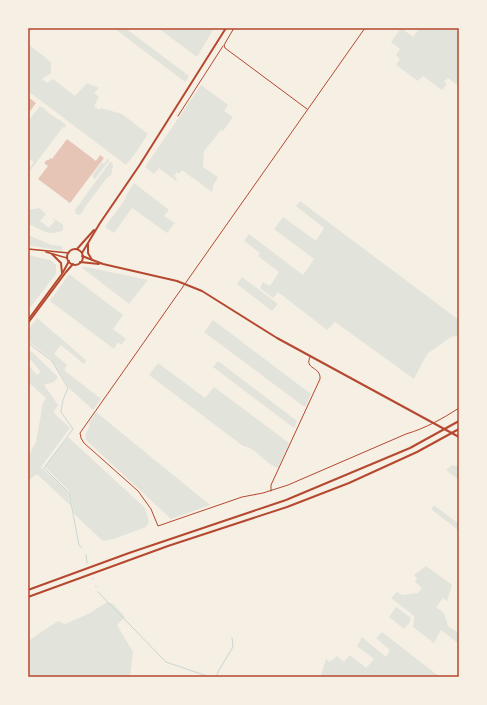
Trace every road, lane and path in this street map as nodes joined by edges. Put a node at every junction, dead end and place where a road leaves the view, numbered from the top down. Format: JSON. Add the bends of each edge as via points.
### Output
{"nodes":[{"id":1,"x":226,"y":28,"type":"edge"},
{"id":2,"x":234,"y":28,"type":"edge"},
{"id":3,"x":364,"y":28,"type":"edge"},
{"id":4,"x":224,"y":45,"type":"junction"},
{"id":5,"x":308,"y":110,"type":"junction"},
{"id":6,"x":178,"y":116,"type":"dead end"},
{"id":7,"x":100,"y":223,"type":"junction"},
{"id":8,"x":88,"y":243,"type":"junction"},
{"id":9,"x":28,"y":249,"type":"edge"},
{"id":10,"x":77,"y":250,"type":"junction"},
{"id":11,"x":40,"y":251,"type":"junction"},
{"id":12,"x":69,"y":252,"type":"junction"},
{"id":13,"x":52,"y":254,"type":"junction"},
{"id":14,"x":82,"y":255,"type":"junction"},
{"id":15,"x":67,"y":258,"type":"junction"},
{"id":16,"x":69,"y":261,"type":"junction"},
{"id":17,"x":94,"y":261,"type":"junction"},
{"id":18,"x":80,"y":262,"type":"junction"},
{"id":19,"x":73,"y":264,"type":"junction"},
{"id":20,"x":103,"y":264,"type":"junction"},
{"id":21,"x":62,"y":274,"type":"junction"},
{"id":22,"x":185,"y":284,"type":"junction"},
{"id":23,"x":28,"y":320,"type":"edge"},
{"id":24,"x":28,"y":323,"type":"edge"},
{"id":25,"x":310,"y":356,"type":"junction"},
{"id":26,"x":459,"y":408,"type":"edge"},
{"id":27,"x":459,"y":421,"type":"edge"},
{"id":28,"x":459,"y":429,"type":"edge"},
{"id":29,"x":459,"y":438,"type":"edge"},
{"id":30,"x":271,"y":491,"type":"junction"},
{"id":31,"x":28,"y":590,"type":"edge"},
{"id":32,"x":28,"y":598,"type":"edge"}],
"edges":[{"from":1,"to":7,"type":"main road"},
{"from":2,"to":4,"type":"street"},
{"from":3,"to":5,"type":"street"},
{"from":4,"to":5,"type":"street"},
{"from":4,"to":6,"type":"street"},
{"from":5,"to":22,"type":"street"},
{"from":7,"to":8,"type":"main road"},
{"from":7,"to":10,"type":"main road"},
{"from":8,"to":14,"type":"main road"},
{"from":8,"to":17,"type":"main road","via":[[88,253]]},
{"from":9,"to":11,"type":"main road"},
{"from":10,"to":12,"type":"main road"},
{"from":10,"to":14,"type":"main road"},
{"from":11,"to":12,"type":"main road"},
{"from":11,"to":13,"type":"main road"},
{"from":12,"to":15,"type":"main road"},
{"from":13,"to":15,"type":"main road"},
{"from":13,"to":21,"type":"main road","via":[[61,262]]},
{"from":14,"to":17,"type":"main road"},
{"from":14,"to":18,"type":"main road"},
{"from":15,"to":16,"type":"main road"},
{"from":16,"to":19,"type":"main road"},
{"from":16,"to":21,"type":"main road"},
{"from":17,"to":20,"type":"main road"},
{"from":18,"to":19,"type":"main road"},
{"from":18,"to":20,"type":"main road"},
{"from":19,"to":24,"type":"main road"},
{"from":20,"to":22,"type":"main road"},
{"from":21,"to":23,"type":"main road"},
{"from":22,"to":25,"type":"main road","via":[[212,296]]},
{"from":22,"to":30,"type":"street","via":[[80,433],[81,438],[138,492],[151,509],[158,526],[242,497]]},
{"from":25,"to":29,"type":"main road"},
{"from":25,"to":30,"type":"street","via":[[309,365],[319,372],[320,379],[271,485]]},
{"from":26,"to":30,"type":"street","via":[[423,429]]},
{"from":27,"to":31,"type":"main road","via":[[410,448],[286,500]]},
{"from":28,"to":32,"type":"main road","via":[[342,486],[142,555]]}]}
